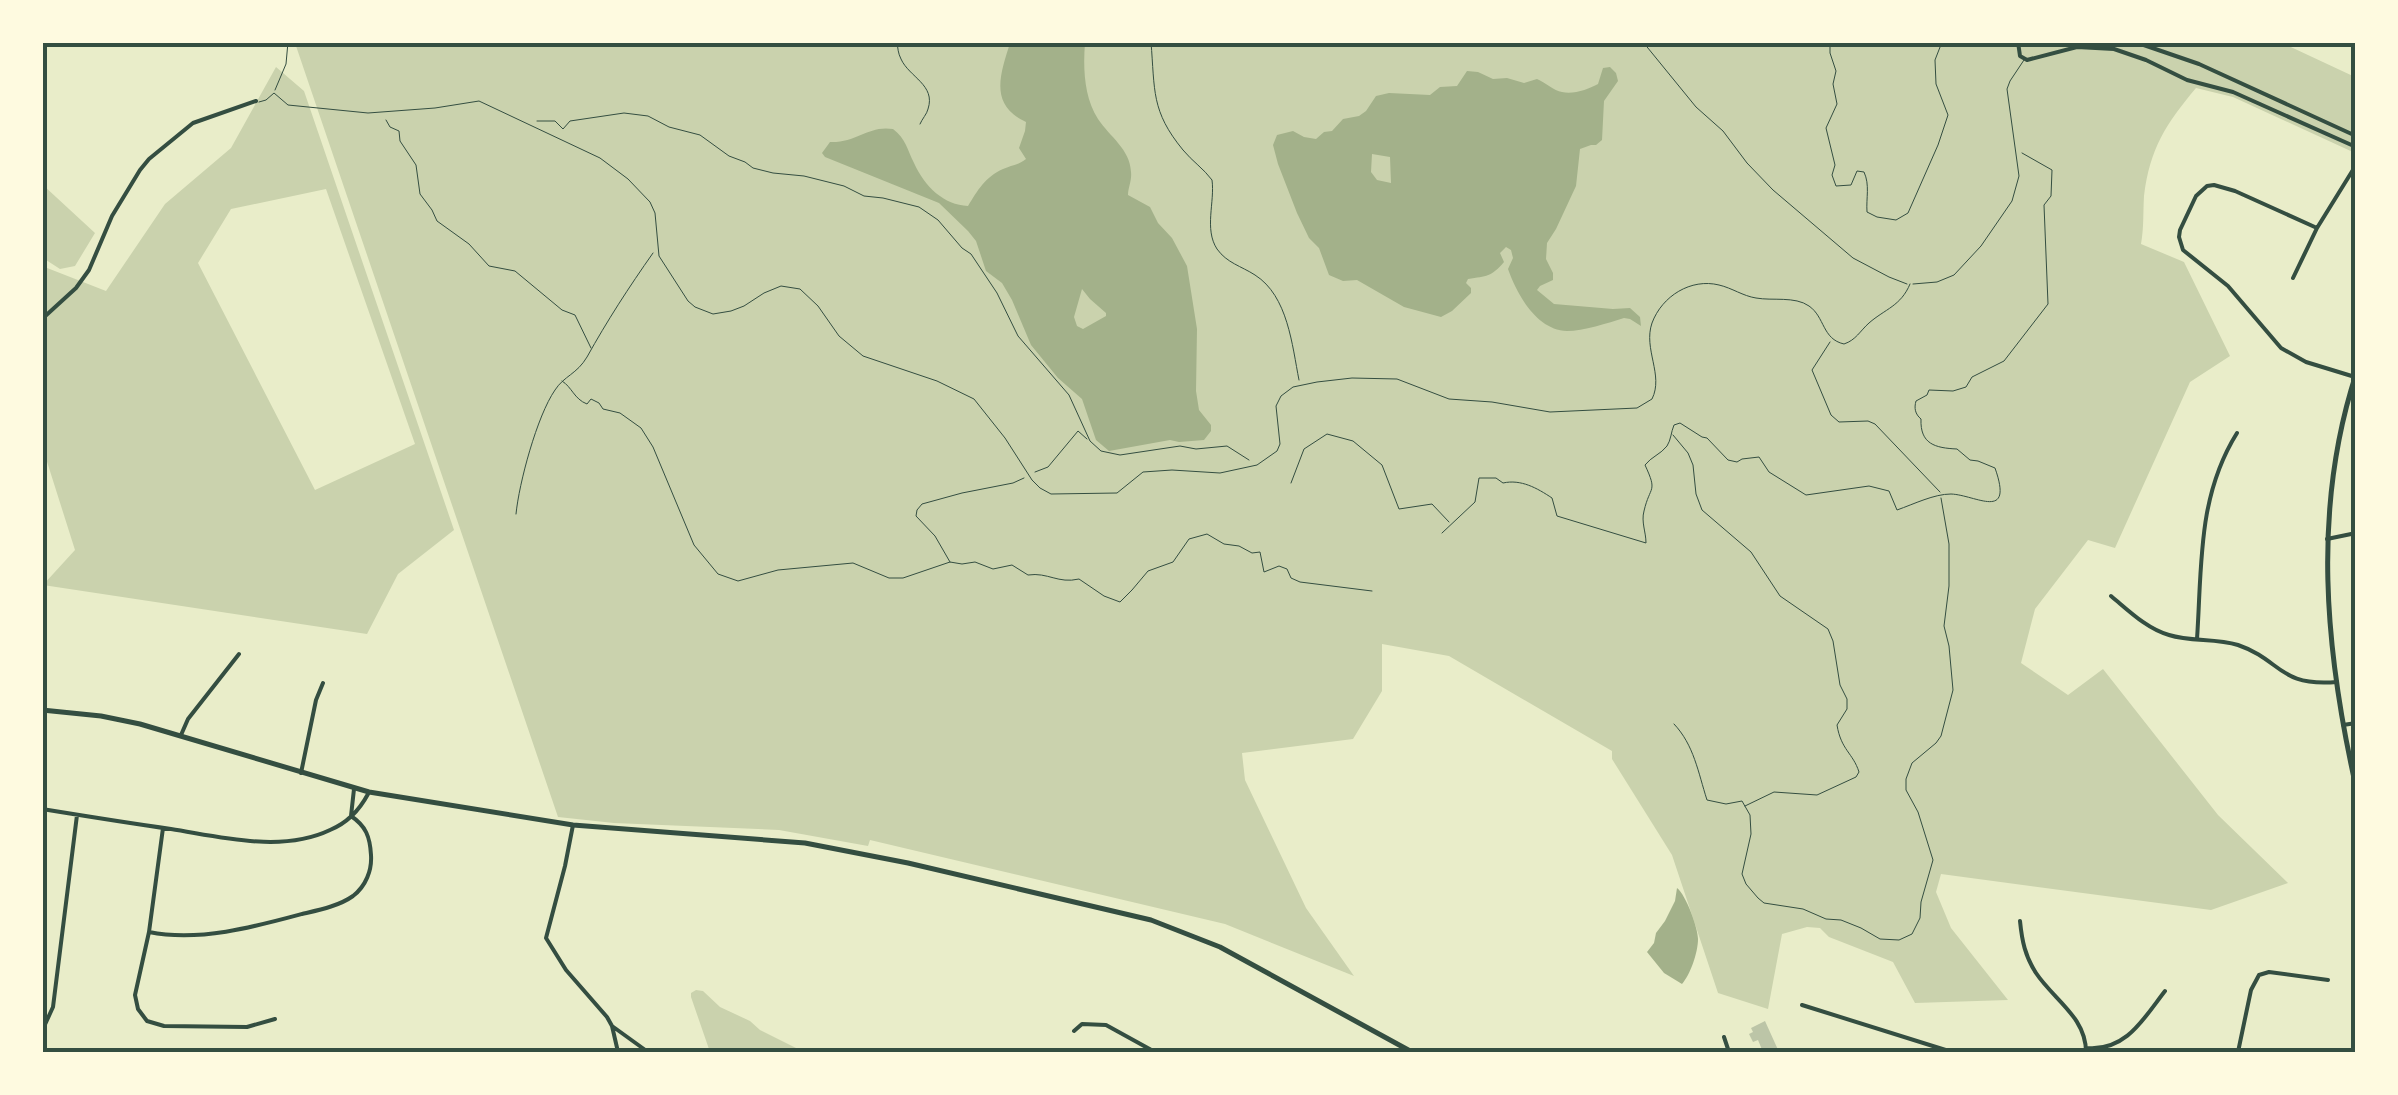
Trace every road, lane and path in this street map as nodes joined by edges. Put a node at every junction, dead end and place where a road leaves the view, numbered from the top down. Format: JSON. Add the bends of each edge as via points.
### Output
{"nodes":[{"id":1,"x":288,"y":42,"type":"edge"},
{"id":2,"x":897,"y":42,"type":"edge"},
{"id":3,"x":1151,"y":42,"type":"edge"},
{"id":4,"x":1644,"y":42,"type":"edge"},
{"id":5,"x":1830,"y":42,"type":"edge"},
{"id":6,"x":1942,"y":42,"type":"edge"},
{"id":7,"x":2018,"y":42,"type":"edge"},
{"id":8,"x":2134,"y":42,"type":"edge"},
{"id":9,"x":2097,"y":44,"type":"edge"},
{"id":10,"x":2025,"y":59,"type":"junction"},
{"id":11,"x":274,"y":93,"type":"junction"},
{"id":12,"x":256,"y":101,"type":"joint"},
{"id":13,"x":382,"y":113,"type":"junction"},
{"id":14,"x":920,"y":124,"type":"dead end"},
{"id":15,"x":530,"y":125,"type":"junction"},
{"id":16,"x":2356,"y":136,"type":"edge"},
{"id":17,"x":2356,"y":147,"type":"edge"},
{"id":18,"x":2014,"y":149,"type":"junction"},
{"id":19,"x":2356,"y":165,"type":"edge"},
{"id":20,"x":2317,"y":228,"type":"junction"},
{"id":21,"x":658,"y":246,"type":"junction"},
{"id":22,"x":2293,"y":278,"type":"dead end"},
{"id":23,"x":1910,"y":284,"type":"junction"},
{"id":24,"x":42,"y":319,"type":"edge"},
{"id":25,"x":1831,"y":339,"type":"junction"},
{"id":26,"x":591,"y":348,"type":"junction"},
{"id":27,"x":2355,"y":376,"type":"edge"},
{"id":28,"x":562,"y":381,"type":"junction"},
{"id":29,"x":1300,"y":386,"type":"junction"},
{"id":30,"x":1671,"y":432,"type":"junction"},
{"id":31,"x":2237,"y":434,"type":"dead end"},
{"id":32,"x":1090,"y":441,"type":"junction"},
{"id":33,"x":1257,"y":466,"type":"junction"},
{"id":34,"x":1029,"y":476,"type":"junction"},
{"id":35,"x":1291,"y":483,"type":"dead end"},
{"id":36,"x":1941,"y":496,"type":"junction"},
{"id":37,"x":516,"y":514,"type":"dead end"},
{"id":38,"x":1451,"y":524,"type":"junction"},
{"id":39,"x":1442,"y":533,"type":"dead end"},
{"id":40,"x":2356,"y":533,"type":"edge"},
{"id":41,"x":2327,"y":539,"type":"junction"},
{"id":42,"x":950,"y":562,"type":"junction"},
{"id":43,"x":1372,"y":592,"type":"dead end"},
{"id":44,"x":2111,"y":596,"type":"dead end"},
{"id":45,"x":2197,"y":639,"type":"junction"},
{"id":46,"x":239,"y":654,"type":"dead end"},
{"id":47,"x":2336,"y":682,"type":"junction"},
{"id":48,"x":324,"y":683,"type":"dead end"},
{"id":49,"x":42,"y":710,"type":"edge"},
{"id":50,"x":2356,"y":722,"type":"edge"},
{"id":51,"x":1674,"y":724,"type":"dead end"},
{"id":52,"x":2343,"y":725,"type":"junction"},
{"id":53,"x":180,"y":735,"type":"junction"},
{"id":54,"x":301,"y":773,"type":"junction"},
{"id":55,"x":2356,"y":787,"type":"edge"},
{"id":56,"x":354,"y":789,"type":"junction"},
{"id":57,"x":369,"y":792,"type":"junction"},
{"id":58,"x":1745,"y":806,"type":"junction"},
{"id":59,"x":42,"y":810,"type":"edge"},
{"id":60,"x":77,"y":815,"type":"junction"},
{"id":61,"x":351,"y":816,"type":"junction"},
{"id":62,"x":573,"y":825,"type":"junction"},
{"id":63,"x":162,"y":828,"type":"junction"},
{"id":64,"x":2020,"y":921,"type":"dead end"},
{"id":65,"x":149,"y":932,"type":"junction"},
{"id":66,"x":2328,"y":980,"type":"dead end"},
{"id":67,"x":2165,"y":991,"type":"dead end"},
{"id":68,"x":1802,"y":1005,"type":"dead end"},
{"id":69,"x":275,"y":1019,"type":"dead end"},
{"id":70,"x":612,"y":1026,"type":"junction"},
{"id":71,"x":42,"y":1031,"type":"edge"},
{"id":72,"x":1074,"y":1031,"type":"dead end"},
{"id":73,"x":1724,"y":1037,"type":"dead end"},
{"id":74,"x":1934,"y":1050,"type":"edge"},
{"id":75,"x":2086,"y":1050,"type":"edge"},
{"id":76,"x":618,"y":1052,"type":"edge"},
{"id":77,"x":648,"y":1052,"type":"edge"},
{"id":78,"x":1155,"y":1052,"type":"edge"},
{"id":79,"x":1412,"y":1052,"type":"edge"},
{"id":80,"x":1729,"y":1052,"type":"edge"},
{"id":81,"x":1952,"y":1052,"type":"edge"},
{"id":82,"x":2238,"y":1052,"type":"edge"}],
"edges":[{"from":1,"to":11,"type":"lane"},
{"from":2,"to":14,"type":"path","via":[[901,60],[928,91]]},
{"from":3,"to":29,"type":"path","via":[[1163,122],[1212,180],[1210,224],[1217,249],[1256,275],[1278,301]]},
{"from":4,"to":23,"type":"lane","via":[[1773,190],[1852,258]]},
{"from":5,"to":6,"type":"path","via":[[1837,104],[1826,128],[1836,186],[1851,185],[1864,172],[1867,212],[1896,220],[1908,213],[1948,115],[1936,84]]},
{"from":7,"to":10,"type":"street"},
{"from":8,"to":16,"type":"street","via":[[2200,64]]},
{"from":9,"to":10,"type":"street"},
{"from":9,"to":17,"type":"street","via":[[2234,92]]},
{"from":10,"to":18,"type":"lane","via":[[2007,90]]},
{"from":11,"to":12,"type":"lane"},
{"from":11,"to":13,"type":"lane","via":[[288,105]]},
{"from":12,"to":24,"type":"street","via":[[193,123],[149,160],[89,270]]},
{"from":13,"to":15,"type":"lane","via":[[479,101]]},
{"from":13,"to":26,"type":"path","via":[[399,130],[436,221],[488,266],[514,270],[576,315]]},
{"from":15,"to":21,"type":"lane","via":[[628,179],[655,213]]},
{"from":15,"to":32,"type":"path","via":[[555,121],[564,130],[570,122],[624,112],[648,116],[700,135],[754,168],[918,207],[971,254],[1018,336],[1070,394]]},
{"from":18,"to":23,"type":"lane","via":[[2016,188],[1990,234],[1954,275]]},
{"from":18,"to":36,"type":"path","via":[[2052,170],[2044,205],[2048,304],[2004,361],[1972,376],[1966,388],[1929,390],[1916,400],[1923,438],[1994,468],[2001,487],[1985,504]]},
{"from":19,"to":20,"type":"street"},
{"from":20,"to":22,"type":"street"},
{"from":20,"to":27,"type":"street","via":[[2214,185],[2196,196],[2178,238],[2281,348]]},
{"from":21,"to":26,"type":"path"},
{"from":21,"to":34,"type":"lane","via":[[688,302],[703,312],[731,311],[781,286],[800,289],[863,356],[974,399]]},
{"from":23,"to":25,"type":"lane","via":[[1903,298],[1852,341]]},
{"from":25,"to":29,"type":"lane","via":[[1801,302],[1751,298],[1712,284],[1683,286],[1651,326],[1658,385],[1650,402],[1637,408],[1550,412],[1448,399],[1397,379]]},
{"from":25,"to":36,"type":"path","via":[[1812,370],[1831,415],[1840,422],[1876,424]]},
{"from":26,"to":28,"type":"path","via":[[575,374]]},
{"from":27,"to":41,"type":"main road","via":[[2334,461]]},
{"from":28,"to":37,"type":"path","via":[[540,416]]},
{"from":28,"to":42,"type":"path","via":[[579,400],[591,399],[641,428],[694,545],[718,574],[738,580],[853,563],[904,578]]},
{"from":29,"to":33,"type":"lane","via":[[1279,400],[1280,444]]},
{"from":30,"to":36,"type":"path","via":[[1680,423],[1728,460],[1760,457],[1769,472],[1806,495],[1869,486],[1889,491],[1897,510]]},
{"from":30,"to":38,"type":"path","via":[[1669,444],[1646,465],[1654,487],[1643,512],[1646,543],[1557,516],[1552,498],[1538,489],[1496,478],[1480,478],[1475,502]]},
{"from":30,"to":58,"type":"path","via":[[1693,465],[1702,510],[1750,552],[1780,596],[1828,629],[1847,700],[1837,725],[1856,777],[1817,795],[1774,792]]},
{"from":31,"to":45,"type":"street","via":[[2207,506]]},
{"from":32,"to":33,"type":"path","via":[[1120,455],[1228,446]]},
{"from":32,"to":34,"type":"path","via":[[1078,431],[1048,467]]},
{"from":33,"to":34,"type":"lane","via":[[1220,473],[1143,472],[1122,491],[1106,494],[1051,494]]},
{"from":34,"to":42,"type":"path","via":[[922,504],[916,516]]},
{"from":35,"to":38,"type":"path","via":[[1304,449],[1327,434],[1353,441],[1382,465],[1399,509],[1432,504]]},
{"from":36,"to":58,"type":"path","via":[[1949,544],[1944,626],[1953,690],[1941,736],[1912,763],[1906,779],[1932,860],[1912,934],[1880,939],[1841,920],[1764,903],[1742,874],[1751,834]]},
{"from":38,"to":39,"type":"path"},
{"from":40,"to":41,"type":"street"},
{"from":41,"to":47,"type":"main road"},
{"from":42,"to":43,"type":"path","via":[[1012,565],[1028,575],[1079,579],[1120,602],[1148,571],[1173,562],[1189,539],[1208,534],[1260,552],[1264,572],[1279,566],[1300,582]]},
{"from":44,"to":45,"type":"street","via":[[2163,633]]},
{"from":45,"to":47,"type":"street","via":[[2241,646],[2302,682]]},
{"from":46,"to":53,"type":"street"},
{"from":47,"to":52,"type":"main road"},
{"from":48,"to":54,"type":"street"},
{"from":49,"to":53,"type":"main road"},
{"from":50,"to":52,"type":"street"},
{"from":51,"to":58,"type":"path","via":[[1694,753],[1708,800]]},
{"from":52,"to":55,"type":"main road"},
{"from":53,"to":54,"type":"main road"},
{"from":54,"to":56,"type":"main road"},
{"from":56,"to":57,"type":"main road"},
{"from":56,"to":61,"type":"street"},
{"from":57,"to":61,"type":"street"},
{"from":57,"to":62,"type":"main road"},
{"from":59,"to":60,"type":"street"},
{"from":60,"to":63,"type":"street"},
{"from":60,"to":71,"type":"street","via":[[52,1007]]},
{"from":61,"to":63,"type":"street","via":[[320,834],[280,840]]},
{"from":61,"to":65,"type":"street","via":[[366,828],[371,858],[367,878],[351,897],[234,930]]},
{"from":62,"to":70,"type":"street","via":[[546,936]]},
{"from":62,"to":79,"type":"main road","via":[[805,843],[1151,920],[1220,947]]},
{"from":63,"to":65,"type":"street"},
{"from":64,"to":75,"type":"street","via":[[2028,959],[2073,1014]]},
{"from":65,"to":69,"type":"street","via":[[134,995],[148,1021],[248,1027]]},
{"from":66,"to":82,"type":"street","via":[[2258,975]]},
{"from":67,"to":75,"type":"street","via":[[2130,1035]]},
{"from":68,"to":74,"type":"street"},
{"from":70,"to":76,"type":"street"},
{"from":70,"to":77,"type":"street"},
{"from":72,"to":78,"type":"street","via":[[1082,1024],[1106,1025]]},
{"from":73,"to":80,"type":"street"},
{"from":74,"to":81,"type":"street"}]}
